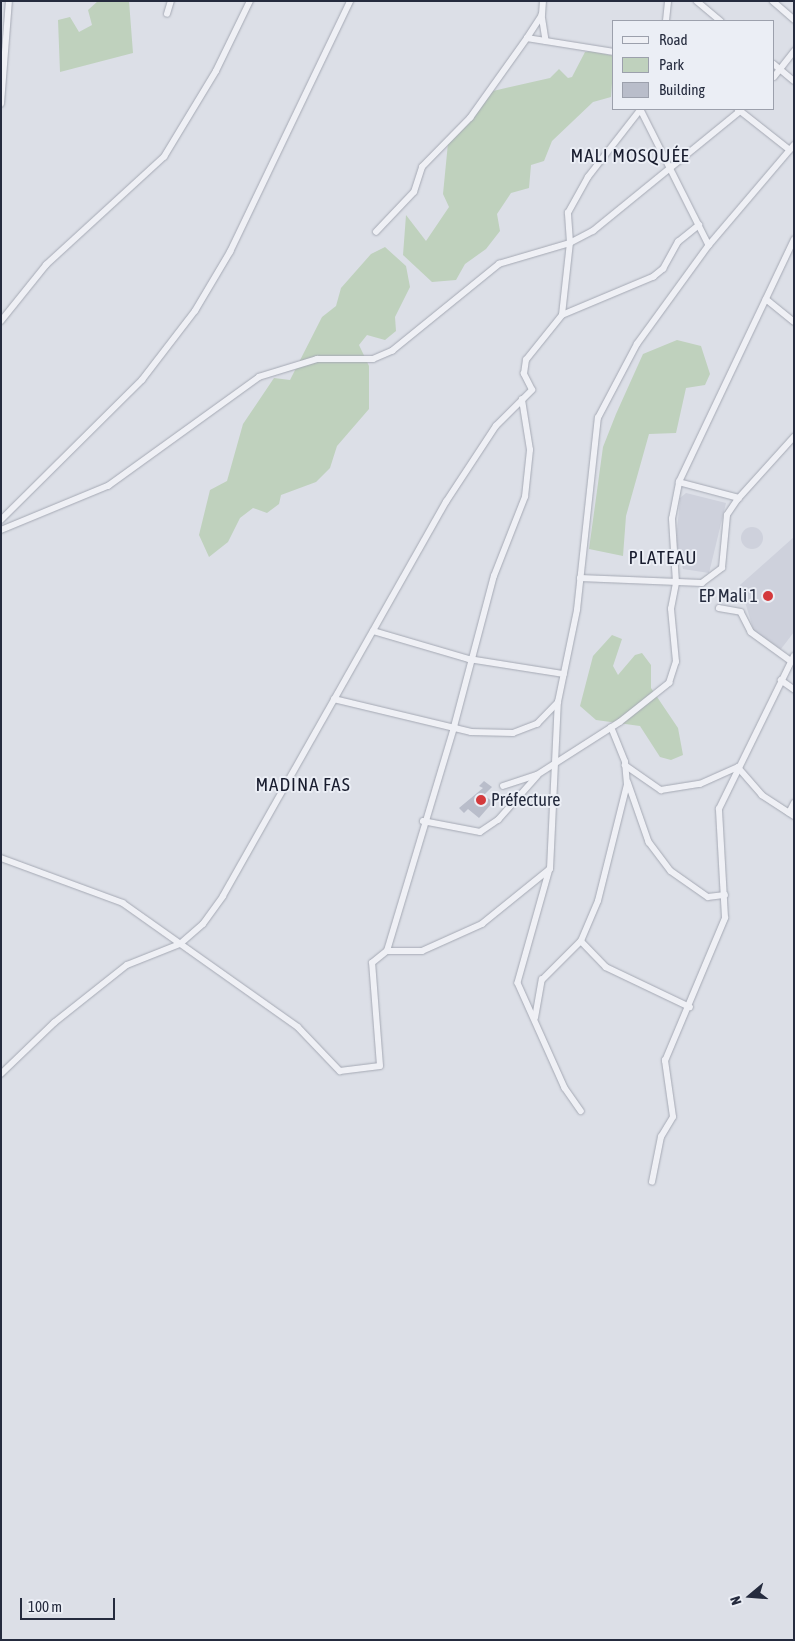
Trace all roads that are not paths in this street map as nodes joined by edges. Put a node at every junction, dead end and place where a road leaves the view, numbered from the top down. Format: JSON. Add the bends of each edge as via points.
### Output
{"nodes":[{"id":1,"x":9,"y":1,"type":"edge"},
{"id":2,"x":171,"y":1,"type":"edge"},
{"id":3,"x":250,"y":1,"type":"edge"},
{"id":4,"x":350,"y":1,"type":"edge"},
{"id":5,"x":543,"y":1,"type":"edge"},
{"id":6,"x":668,"y":1,"type":"edge"},
{"id":7,"x":697,"y":1,"type":"edge"},
{"id":8,"x":773,"y":1,"type":"edge"},
{"id":9,"x":167,"y":14,"type":"dead end"},
{"id":10,"x":542,"y":16,"type":"junction"},
{"id":11,"x":794,"y":19,"type":"edge"},
{"id":12,"x":666,"y":20,"type":"edge"},
{"id":13,"x":720,"y":20,"type":"edge"},
{"id":14,"x":527,"y":38,"type":"junction"},
{"id":15,"x":546,"y":41,"type":"junction"},
{"id":16,"x":794,"y":51,"type":"edge"},
{"id":17,"x":612,"y":52,"type":"edge"},
{"id":18,"x":775,"y":65,"type":"edge"},
{"id":19,"x":781,"y":69,"type":"junction"},
{"id":20,"x":775,"y":76,"type":"edge"},
{"id":21,"x":794,"y":81,"type":"edge"},
{"id":22,"x":1,"y":104,"type":"edge"},
{"id":23,"x":640,"y":110,"type":"edge"},
{"id":24,"x":641,"y":110,"type":"edge"},
{"id":25,"x":742,"y":110,"type":"edge"},
{"id":26,"x":792,"y":148,"type":"edge"},
{"id":27,"x":671,"y":170,"type":"junction"},
{"id":28,"x":699,"y":225,"type":"junction"},
{"id":29,"x":376,"y":232,"type":"dead end"},
{"id":30,"x":794,"y":240,"type":"edge"},
{"id":31,"x":570,"y":242,"type":"junction"},
{"id":32,"x":709,"y":244,"type":"junction"},
{"id":33,"x":766,"y":299,"type":"junction"},
{"id":34,"x":562,"y":315,"type":"junction"},
{"id":35,"x":1,"y":321,"type":"edge"},
{"id":36,"x":794,"y":322,"type":"edge"},
{"id":37,"x":522,"y":400,"type":"junction"},
{"id":38,"x":794,"y":437,"type":"edge"},
{"id":39,"x":680,"y":482,"type":"junction"},
{"id":40,"x":739,"y":498,"type":"junction"},
{"id":41,"x":1,"y":520,"type":"edge"},
{"id":42,"x":1,"y":530,"type":"edge"},
{"id":43,"x":580,"y":578,"type":"junction"},
{"id":44,"x":676,"y":583,"type":"junction"},
{"id":45,"x":719,"y":608,"type":"dead end"},
{"id":46,"x":373,"y":631,"type":"junction"},
{"id":47,"x":469,"y":659,"type":"junction"},
{"id":48,"x":792,"y":659,"type":"edge"},
{"id":49,"x":564,"y":674,"type":"junction"},
{"id":50,"x":781,"y":680,"type":"junction"},
{"id":51,"x":794,"y":689,"type":"edge"},
{"id":52,"x":334,"y":699,"type":"junction"},
{"id":53,"x":558,"y":702,"type":"junction"},
{"id":54,"x":454,"y":727,"type":"junction"},
{"id":55,"x":611,"y":728,"type":"junction"},
{"id":56,"x":554,"y":761,"type":"junction"},
{"id":57,"x":625,"y":765,"type":"junction"},
{"id":58,"x":738,"y":767,"type":"junction"},
{"id":59,"x":537,"y":775,"type":"junction"},
{"id":60,"x":626,"y":778,"type":"junction"},
{"id":61,"x":503,"y":786,"type":"dead end"},
{"id":62,"x":794,"y":803,"type":"edge"},
{"id":63,"x":791,"y":814,"type":"edge"},
{"id":64,"x":423,"y":821,"type":"junction"},
{"id":65,"x":1,"y":858,"type":"edge"},
{"id":66,"x":550,"y":870,"type":"junction"},
{"id":67,"x":725,"y":895,"type":"junction"},
{"id":68,"x":581,"y":941,"type":"junction"},
{"id":69,"x":180,"y":944,"type":"junction"},
{"id":70,"x":388,"y":950,"type":"junction"},
{"id":71,"x":690,"y":1007,"type":"junction"},
{"id":72,"x":535,"y":1018,"type":"junction"},
{"id":73,"x":1,"y":1074,"type":"edge"},
{"id":74,"x":581,"y":1111,"type":"dead end"},
{"id":75,"x":652,"y":1182,"type":"dead end"}],
"edges":[{"from":1,"to":22,"type":"street"},
{"from":2,"to":9,"type":"street"},
{"from":3,"to":35,"type":"street","via":[[216,71],[164,158],[46,265]]},
{"from":4,"to":41,"type":"street","via":[[230,252],[195,311],[142,380]]},
{"from":5,"to":10,"type":"street"},
{"from":6,"to":12,"type":"street"},
{"from":7,"to":13,"type":"street"},
{"from":8,"to":11,"type":"street"},
{"from":10,"to":14,"type":"street"},
{"from":10,"to":15,"type":"street"},
{"from":14,"to":15,"type":"street"},
{"from":14,"to":29,"type":"street","via":[[470,118],[422,167],[414,192]]},
{"from":15,"to":17,"type":"street"},
{"from":16,"to":19,"type":"street"},
{"from":18,"to":19,"type":"street"},
{"from":19,"to":20,"type":"street"},
{"from":19,"to":21,"type":"street"},
{"from":23,"to":31,"type":"street","via":[[588,177],[568,213]]},
{"from":24,"to":27,"type":"street"},
{"from":25,"to":26,"type":"street"},
{"from":25,"to":27,"type":"street"},
{"from":26,"to":32,"type":"street"},
{"from":27,"to":28,"type":"street"},
{"from":27,"to":31,"type":"street","via":[[594,230]]},
{"from":28,"to":32,"type":"street"},
{"from":28,"to":34,"type":"street","via":[[678,242],[662,269],[653,277]]},
{"from":30,"to":33,"type":"street"},
{"from":31,"to":34,"type":"street"},
{"from":31,"to":42,"type":"street","via":[[499,264],[409,338],[373,359],[317,359],[259,377],[108,486]]},
{"from":32,"to":43,"type":"street","via":[[638,344],[598,418]]},
{"from":33,"to":36,"type":"street"},
{"from":33,"to":39,"type":"street"},
{"from":34,"to":37,"type":"street","via":[[526,360],[524,374],[532,390]]},
{"from":37,"to":46,"type":"street","via":[[496,426],[446,502]]},
{"from":37,"to":47,"type":"street","via":[[530,450],[525,497],[494,576]]},
{"from":38,"to":40,"type":"street"},
{"from":39,"to":40,"type":"street"},
{"from":39,"to":44,"type":"street","via":[[672,519]]},
{"from":40,"to":44,"type":"street","via":[[727,516],[722,568],[702,583]]},
{"from":43,"to":44,"type":"street"},
{"from":43,"to":49,"type":"street"},
{"from":44,"to":55,"type":"street","via":[[671,609],[676,662],[669,683]]},
{"from":45,"to":48,"type":"street","via":[[741,612],[751,632]]},
{"from":46,"to":47,"type":"street"},
{"from":46,"to":52,"type":"street"},
{"from":47,"to":49,"type":"street"},
{"from":47,"to":54,"type":"street"},
{"from":48,"to":50,"type":"street"},
{"from":49,"to":53,"type":"street"},
{"from":50,"to":51,"type":"street"},
{"from":50,"to":58,"type":"street"},
{"from":52,"to":54,"type":"street"},
{"from":52,"to":69,"type":"street","via":[[223,896],[203,924]]},
{"from":53,"to":54,"type":"street","via":[[537,724],[513,733]]},
{"from":53,"to":56,"type":"street"},
{"from":54,"to":64,"type":"street"},
{"from":55,"to":56,"type":"street"},
{"from":55,"to":57,"type":"street"},
{"from":56,"to":59,"type":"street"},
{"from":56,"to":66,"type":"street"},
{"from":57,"to":58,"type":"street","via":[[662,790],[700,784]]},
{"from":57,"to":60,"type":"street"},
{"from":58,"to":63,"type":"street","via":[[762,795]]},
{"from":58,"to":67,"type":"street","via":[[719,810]]},
{"from":59,"to":61,"type":"street"},
{"from":59,"to":64,"type":"street","via":[[498,820],[480,832]]},
{"from":60,"to":67,"type":"street","via":[[649,842],[672,871],[708,897]]},
{"from":60,"to":68,"type":"street","via":[[596,908]]},
{"from":62,"to":63,"type":"street"},
{"from":64,"to":70,"type":"street"},
{"from":65,"to":69,"type":"street","via":[[123,903]]},
{"from":66,"to":70,"type":"street","via":[[482,924],[422,950]]},
{"from":66,"to":72,"type":"street","via":[[518,983],[522,999]]},
{"from":67,"to":71,"type":"street","via":[[726,918]]},
{"from":68,"to":71,"type":"street","via":[[606,967]]},
{"from":68,"to":72,"type":"street","via":[[542,980]]},
{"from":69,"to":70,"type":"street","via":[[298,1027],[340,1070],[380,1066],[372,964]]},
{"from":69,"to":73,"type":"street","via":[[127,965],[54,1023]]},
{"from":71,"to":75,"type":"street","via":[[665,1060],[673,1117],[661,1137]]},
{"from":72,"to":74,"type":"street","via":[[565,1088]]}]}
